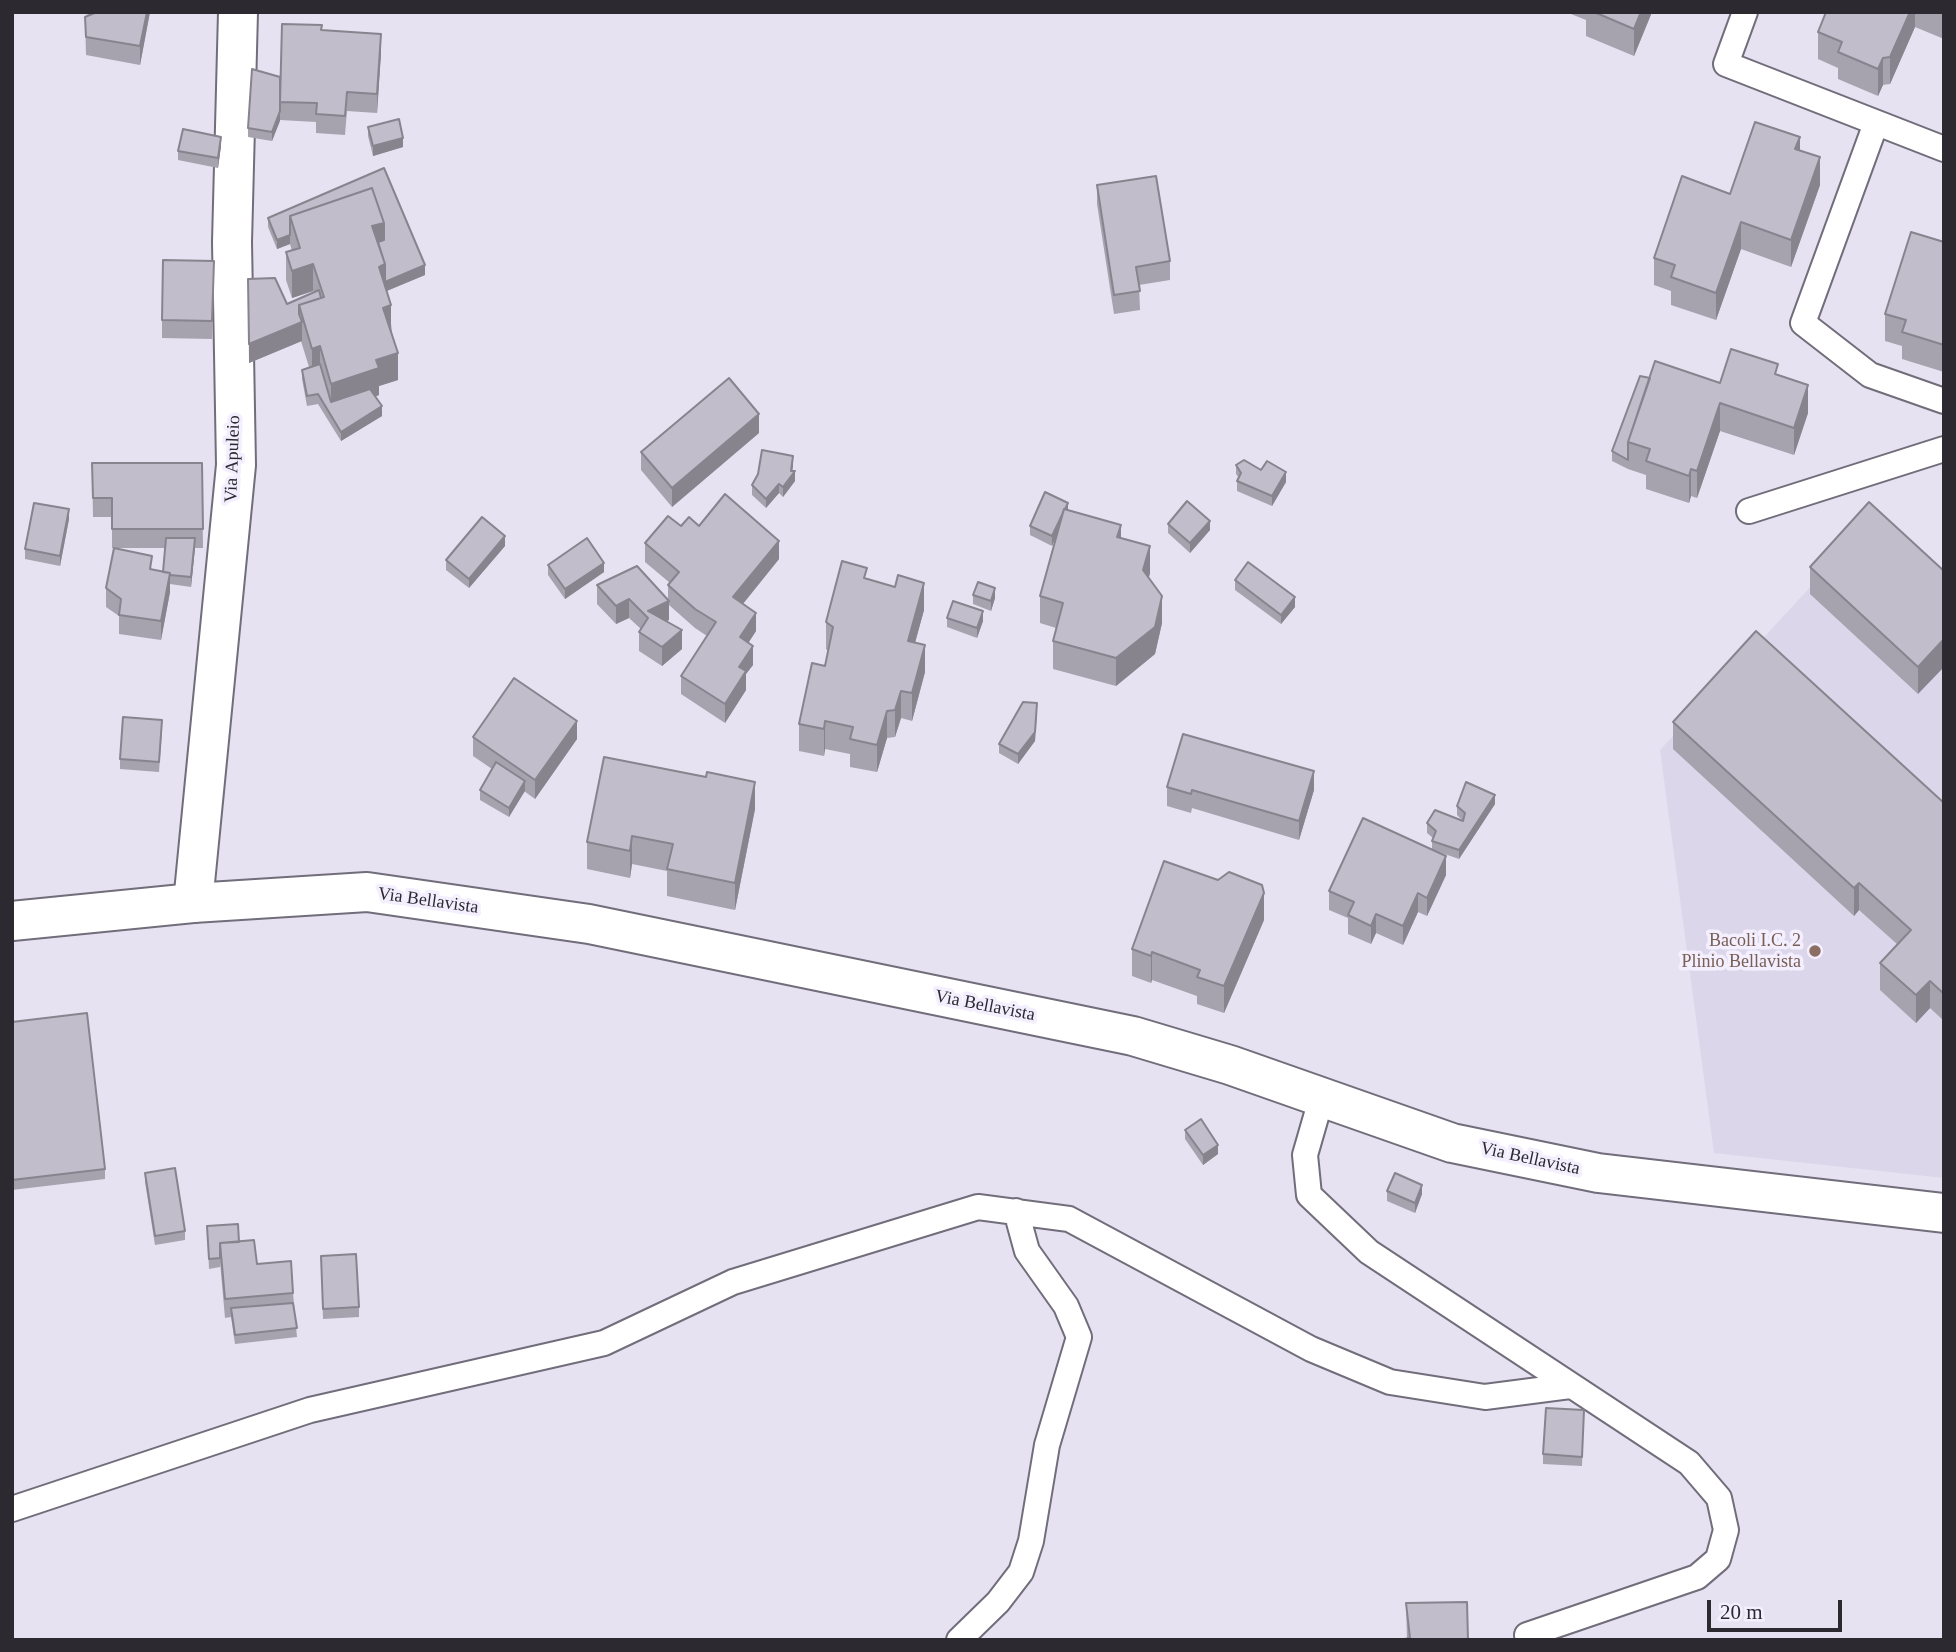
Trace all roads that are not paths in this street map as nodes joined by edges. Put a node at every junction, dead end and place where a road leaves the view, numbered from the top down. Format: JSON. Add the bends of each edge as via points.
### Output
{"nodes":[{"id":1,"x":238,"y":12,"type":"edge"},
{"id":2,"x":1745,"y":12,"type":"edge"},
{"id":3,"x":1875,"y":123,"type":"junction"},
{"id":4,"x":1944,"y":149,"type":"edge"},
{"id":5,"x":1944,"y":401,"type":"edge"},
{"id":6,"x":1944,"y":449,"type":"edge"},
{"id":7,"x":1749,"y":511,"type":"dead end"},
{"id":8,"x":193,"y":903,"type":"junction"},
{"id":9,"x":12,"y":921,"type":"edge"},
{"id":10,"x":1322,"y":1096,"type":"junction"},
{"id":11,"x":1016,"y":1211,"type":"junction"},
{"id":12,"x":1944,"y":1213,"type":"edge"},
{"id":13,"x":1570,"y":1385,"type":"junction"},
{"id":14,"x":12,"y":1509,"type":"edge"},
{"id":15,"x":1527,"y":1635,"type":"dead end"},
{"id":16,"x":959,"y":1640,"type":"edge"}],
"edges":[{"from":1,"to":8,"type":"street","name":"Via Apuleio","via":[[232,242],[236,465]]},
{"from":2,"to":3,"type":"lane","via":[[1727,64]]},
{"from":3,"to":4,"type":"lane"},
{"from":3,"to":5,"type":"lane","via":[[1804,323],[1870,375]]},
{"from":6,"to":7,"type":"lane"},
{"from":8,"to":9,"type":"street","name":"Via Bellavista"},
{"from":8,"to":10,"type":"street","name":"Via Bellavista","via":[[367,892],[589,924],[1133,1036]]},
{"from":10,"to":12,"type":"street","name":"Via Bellavista","via":[[1452,1143],[1598,1173]]},
{"from":10,"to":13,"type":"lane","via":[[1306,1155],[1309,1195],[1369,1252]]},
{"from":11,"to":13,"type":"lane","via":[[1069,1219],[1311,1349],[1390,1382],[1485,1397]]},
{"from":11,"to":14,"type":"lane","via":[[978,1208],[733,1282],[604,1343],[310,1410]]},
{"from":11,"to":16,"type":"lane","via":[[1027,1251],[1066,1306],[1079,1337],[1047,1445],[1031,1541],[1021,1572]]},
{"from":13,"to":15,"type":"lane","via":[[1689,1462],[1719,1498],[1726,1530],[1718,1559],[1697,1577]]}]}
